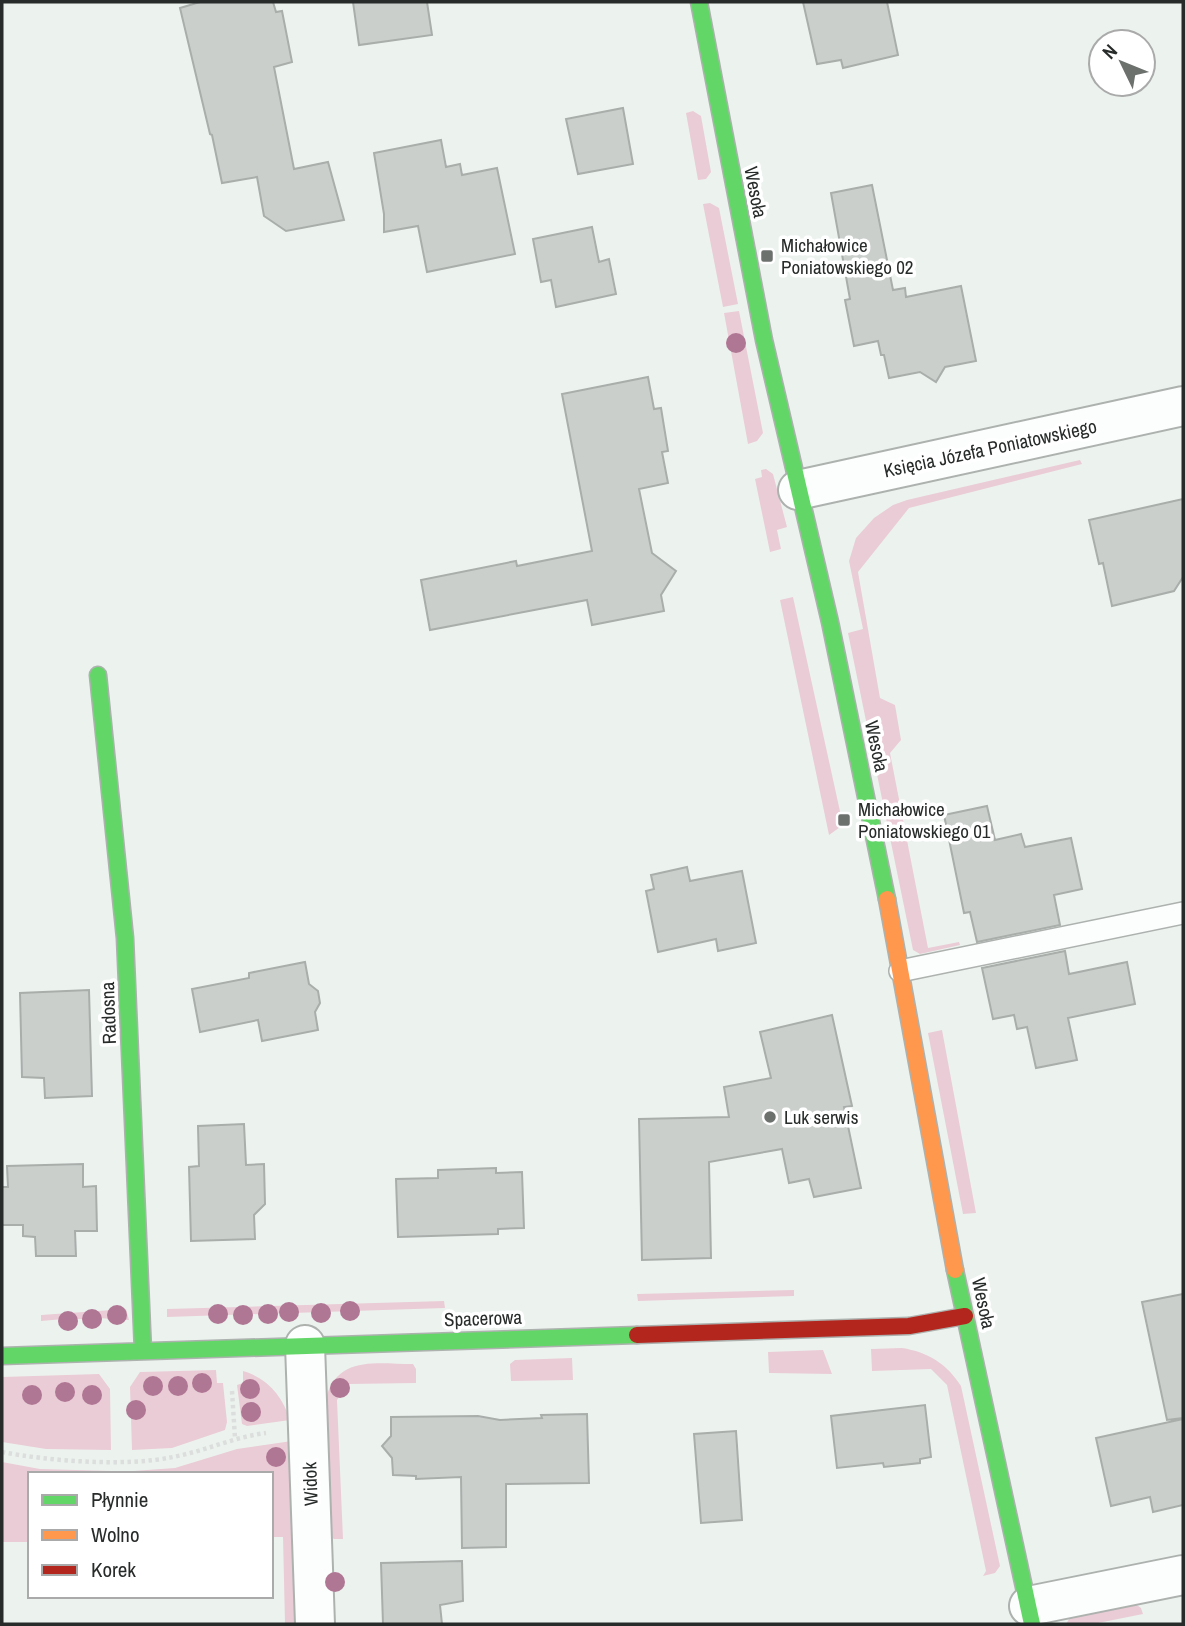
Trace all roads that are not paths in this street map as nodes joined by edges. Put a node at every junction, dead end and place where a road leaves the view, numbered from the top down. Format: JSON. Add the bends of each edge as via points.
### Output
{"nodes":[{"id":1,"x":699,"y":2,"type":"edge"},
{"id":2,"x":1183,"y":405,"type":"edge"},
{"id":3,"x":798,"y":490,"type":"junction"},
{"id":4,"x":98,"y":675,"type":"dead end"},
{"id":5,"x":1183,"y":913,"type":"edge"},
{"id":6,"x":900,"y":971,"type":"junction"},
{"id":7,"x":965,"y":1316,"type":"junction"},
{"id":8,"x":305,"y":1345,"type":"junction"},
{"id":9,"x":143,"y":1351,"type":"junction"},
{"id":10,"x":2,"y":1356,"type":"edge"},
{"id":11,"x":1183,"y":1575,"type":"edge"},
{"id":12,"x":1030,"y":1615,"type":"edge"},
{"id":13,"x":315,"y":1624,"type":"edge"}],
"edges":[{"from":1,"to":3,"type":"street","name":"Wesoła"},
{"from":2,"to":3,"type":"street","name":"Księcia Józefa Poniatowskiego"},
{"from":3,"to":6,"type":"street","name":"Wesoła","via":[[831,622]]},
{"from":4,"to":9,"type":"street","name":"Radosna","via":[[125,938]]},
{"from":5,"to":6,"type":"lane"},
{"from":6,"to":7,"type":"street","name":"Wesoła"},
{"from":7,"to":8,"type":"street","name":"Spacerowa","via":[[909,1326]]},
{"from":7,"to":12,"type":"street","name":"Wesoła"},
{"from":8,"to":9,"type":"street","name":"Spacerowa"},
{"from":8,"to":13,"type":"street","name":"Widok"},
{"from":9,"to":10,"type":"street","name":"Spacerowa"},
{"from":11,"to":12,"type":"street"}]}
